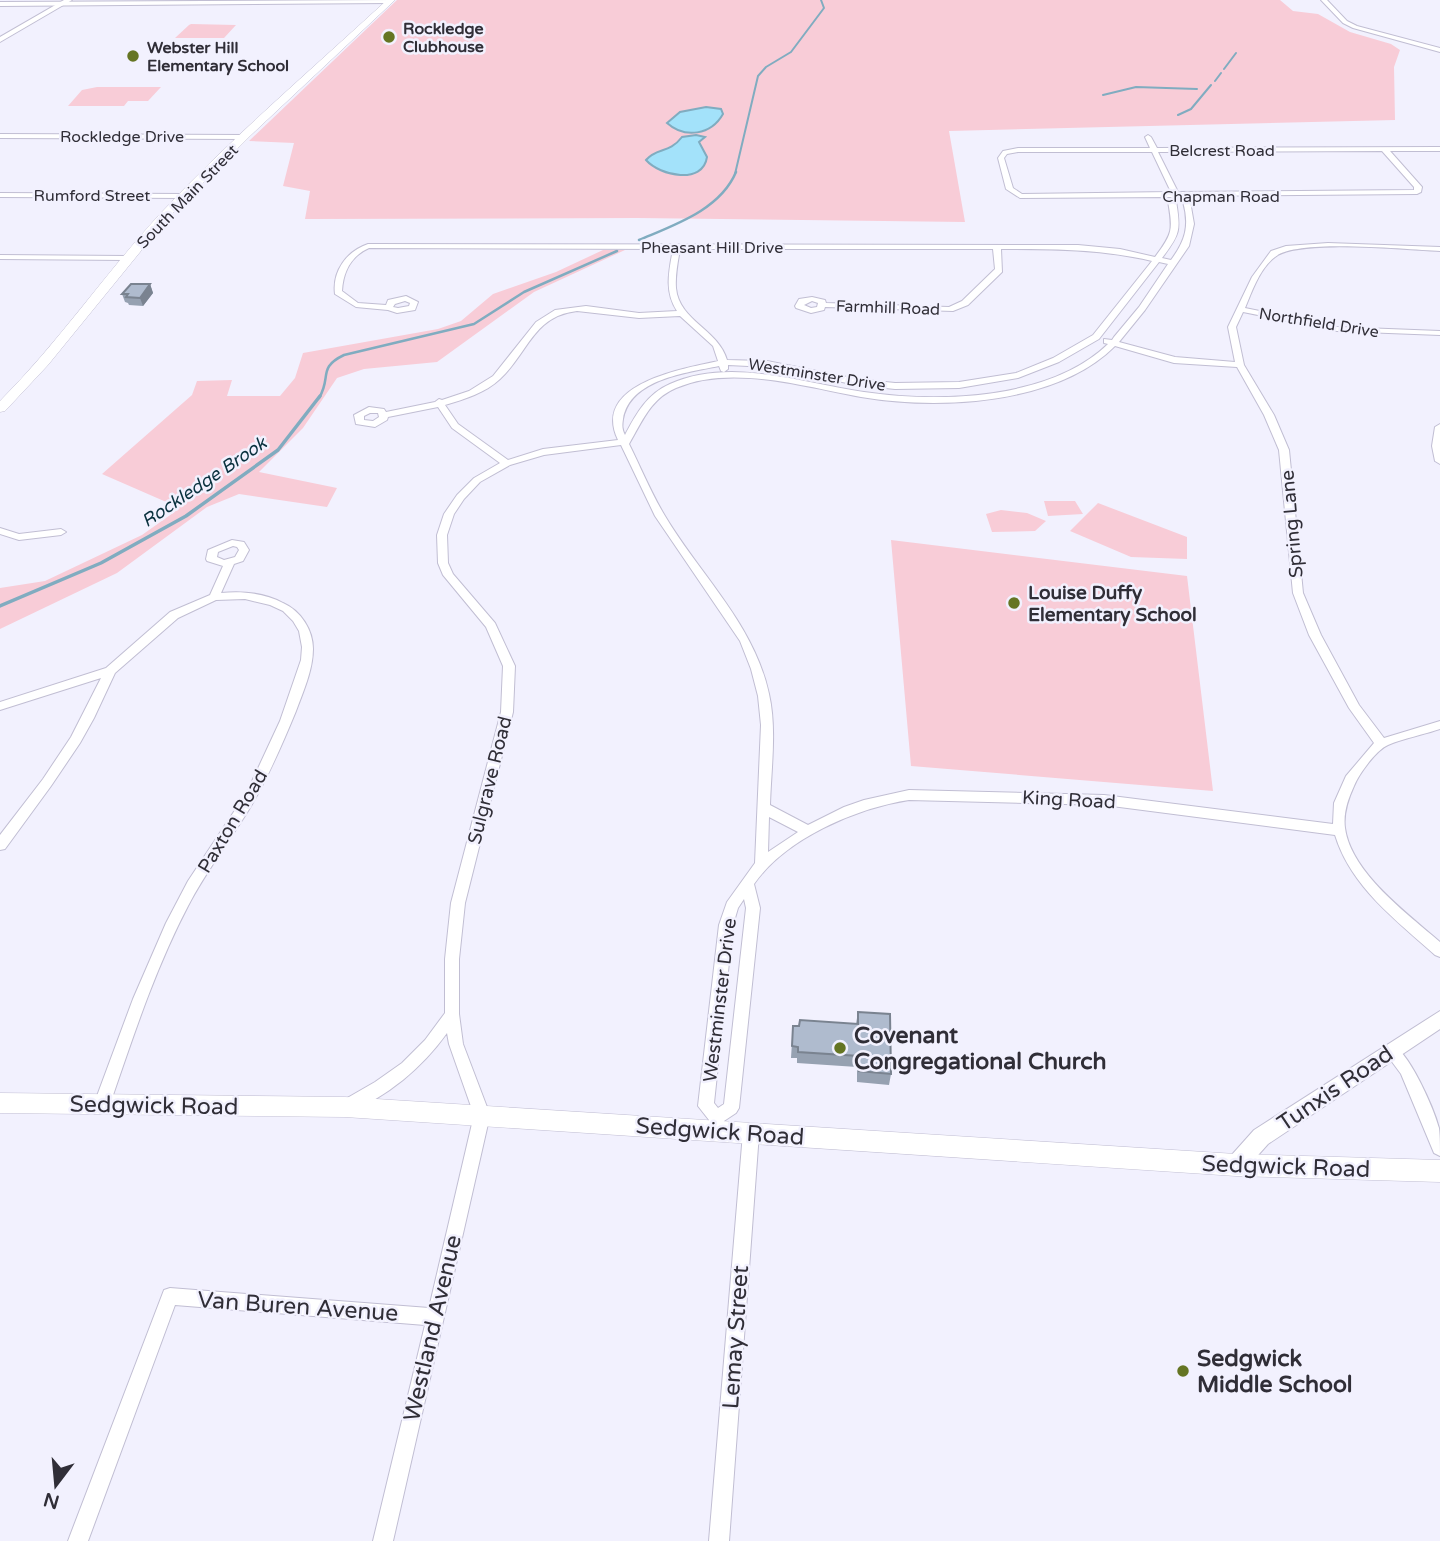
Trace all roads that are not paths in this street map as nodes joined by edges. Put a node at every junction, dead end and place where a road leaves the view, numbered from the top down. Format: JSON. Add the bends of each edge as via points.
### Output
{"nodes":[{"id":1,"x":391,"y":0,"type":"edge"},
{"id":2,"x":1324,"y":0,"type":"edge"},
{"id":3,"x":67,"y":1,"type":"edge"},
{"id":4,"x":0,"y":4,"type":"edge"},
{"id":5,"x":0,"y":40,"type":"edge"},
{"id":6,"x":1440,"y":50,"type":"edge"},
{"id":7,"x":0,"y":136,"type":"edge"},
{"id":8,"x":244,"y":136,"type":"junction"},
{"id":9,"x":1148,"y":137,"type":"dead end"},
{"id":10,"x":1384,"y":149,"type":"junction"},
{"id":11,"x":1440,"y":149,"type":"edge"},
{"id":12,"x":1153,"y":150,"type":"junction"},
{"id":13,"x":1005,"y":152,"type":"joint"},
{"id":14,"x":0,"y":195,"type":"edge"},
{"id":15,"x":184,"y":196,"type":"junction"},
{"id":16,"x":1176,"y":196,"type":"junction"},
{"id":17,"x":677,"y":246,"type":"junction"},
{"id":18,"x":996,"y":247,"type":"junction"},
{"id":19,"x":1440,"y":249,"type":"edge"},
{"id":20,"x":0,"y":257,"type":"edge"},
{"id":21,"x":126,"y":258,"type":"junction"},
{"id":22,"x":1156,"y":259,"type":"junction"},
{"id":23,"x":1172,"y":263,"type":"junction"},
{"id":24,"x":823,"y":305,"type":"dead end"},
{"id":25,"x":389,"y":307,"type":"dead end"},
{"id":26,"x":1240,"y":309,"type":"junction"},
{"id":27,"x":681,"y":313,"type":"junction"},
{"id":28,"x":1440,"y":333,"type":"edge"},
{"id":29,"x":1096,"y":337,"type":"junction"},
{"id":30,"x":1112,"y":344,"type":"junction"},
{"id":31,"x":724,"y":362,"type":"junction"},
{"id":32,"x":1240,"y":365,"type":"junction"},
{"id":33,"x":724,"y":374,"type":"junction"},
{"id":34,"x":439,"y":402,"type":"junction"},
{"id":35,"x":0,"y":408,"type":"edge"},
{"id":36,"x":385,"y":415,"type":"dead end"},
{"id":37,"x":1440,"y":427,"type":"edge"},
{"id":38,"x":626,"y":442,"type":"junction"},
{"id":39,"x":1440,"y":461,"type":"edge"},
{"id":40,"x":507,"y":463,"type":"junction"},
{"id":41,"x":0,"y":531,"type":"edge"},
{"id":42,"x":61,"y":532,"type":"dead end"},
{"id":43,"x":229,"y":563,"type":"dead end"},
{"id":44,"x":214,"y":597,"type":"junction"},
{"id":45,"x":110,"y":671,"type":"junction"},
{"id":46,"x":0,"y":706,"type":"edge"},
{"id":47,"x":1440,"y":725,"type":"edge"},
{"id":48,"x":1381,"y":743,"type":"junction"},
{"id":49,"x":762,"y":807,"type":"junction"},
{"id":50,"x":806,"y":830,"type":"junction"},
{"id":51,"x":1337,"y":830,"type":"junction"},
{"id":52,"x":0,"y":845,"type":"edge"},
{"id":53,"x":761,"y":864,"type":"junction"},
{"id":54,"x":748,"y":885,"type":"junction"},
{"id":55,"x":1440,"y":951,"type":"edge"},
{"id":56,"x":452,"y":1014,"type":"junction"},
{"id":57,"x":1440,"y":1018,"type":"edge"},
{"id":58,"x":1391,"y":1051,"type":"junction"},
{"id":59,"x":0,"y":1103,"type":"edge"},
{"id":60,"x":102,"y":1104,"type":"junction"},
{"id":61,"x":345,"y":1107,"type":"junction"},
{"id":62,"x":482,"y":1115,"type":"junction"},
{"id":63,"x":717,"y":1123,"type":"junction"},
{"id":64,"x":751,"y":1133,"type":"junction"},
{"id":65,"x":1440,"y":1148,"type":"edge"},
{"id":66,"x":1236,"y":1165,"type":"junction"},
{"id":67,"x":1440,"y":1171,"type":"edge"},
{"id":68,"x":435,"y":1317,"type":"junction"},
{"id":69,"x":78,"y":1541,"type":"edge"},
{"id":70,"x":383,"y":1541,"type":"edge"},
{"id":71,"x":719,"y":1541,"type":"edge"}],
"edges":[{"from":1,"to":3,"type":"street"},
{"from":1,"to":8,"type":"main road","name":"South Main Street"},
{"from":2,"to":6,"type":"street","via":[[1355,27]]},
{"from":3,"to":4,"type":"street"},
{"from":3,"to":5,"type":"street"},
{"from":7,"to":8,"type":"street","name":"Rockledge Drive"},
{"from":8,"to":15,"type":"main road","name":"South Main Street"},
{"from":9,"to":12,"type":"street","name":"Westminster Drive"},
{"from":10,"to":11,"type":"street","name":"Belcrest Road"},
{"from":10,"to":12,"type":"street","name":"Belcrest Road"},
{"from":10,"to":16,"type":"street","name":"Chapman Road","via":[[1418,187],[1417,192]]},
{"from":12,"to":13,"type":"street","name":"Belcrest Road"},
{"from":12,"to":16,"type":"street","name":"Westminster Drive"},
{"from":13,"to":16,"type":"street","name":"Chapman Road","via":[[1001,158],[1010,190],[1020,197]]},
{"from":14,"to":15,"type":"street","name":"Rumford Street"},
{"from":15,"to":21,"type":"main road","name":"South Main Street"},
{"from":16,"to":22,"type":"street","name":"Westminster Drive","via":[[1172,201],[1176,225],[1172,240]]},
{"from":16,"to":23,"type":"street","name":"Westminster Drive","via":[[1186,201],[1192,218],[1185,246]]},
{"from":17,"to":18,"type":"street","name":"Pheasant Hill Drive"},
{"from":17,"to":25,"type":"street","name":"Pheasant Hill Drive","via":[[359,248],[348,258],[338,292],[356,305]]},
{"from":17,"to":27,"type":"street","via":[[672,292]]},
{"from":18,"to":22,"type":"street","name":"Pheasant Hill Drive","via":[[1101,248]]},
{"from":18,"to":24,"type":"street","name":"Farmhill Road","via":[[999,270],[958,306],[923,310]]},
{"from":19,"to":26,"type":"street","name":"Spring Lane","via":[[1284,248],[1271,255]]},
{"from":20,"to":21,"type":"street"},
{"from":21,"to":35,"type":"main road","name":"South Main Street","via":[[46,359]]},
{"from":22,"to":23,"type":"street","name":"Pheasant Hill Drive"},
{"from":22,"to":29,"type":"street","name":"Westminster Drive"},
{"from":23,"to":30,"type":"street","name":"Westminster Drive"},
{"from":26,"to":28,"type":"street","name":"Northfield Drive","via":[[1337,329]]},
{"from":26,"to":32,"type":"street","name":"Spring Lane","via":[[1232,327]]},
{"from":27,"to":31,"type":"street","via":[[714,339]]},
{"from":27,"to":34,"type":"street","via":[[638,316],[581,308],[555,313],[540,324],[494,381]]},
{"from":29,"to":30,"type":"street"},
{"from":29,"to":31,"type":"street","name":"Westminster Drive","via":[[1042,367],[959,385],[877,385],[767,364]]},
{"from":30,"to":32,"type":"street","via":[[1174,360]]},
{"from":30,"to":33,"type":"street","name":"Westminster Drive","via":[[1094,360],[1051,379],[1011,391],[956,399],[853,395],[779,378]]},
{"from":31,"to":33,"type":"street"},
{"from":31,"to":38,"type":"street","name":"Westminster Drive","via":[[682,370],[632,393],[616,420]]},
{"from":32,"to":48,"type":"street","name":"Spring Lane","via":[[1284,450],[1298,593],[1355,708]]},
{"from":33,"to":38,"type":"street","name":"Westminster Drive","via":[[679,385],[653,399],[634,418]]},
{"from":34,"to":36,"type":"street"},
{"from":34,"to":40,"type":"street","via":[[455,426]]},
{"from":37,"to":39,"type":"street"},
{"from":38,"to":40,"type":"street","name":"Sulgrave Road","via":[[543,452]]},
{"from":38,"to":49,"type":"street","name":"Westminster Drive","via":[[660,516],[745,640],[757,669],[767,725]]},
{"from":40,"to":56,"type":"street","name":"Sulgrave Road","via":[[477,480],[460,497],[442,535],[448,575],[491,626],[509,666],[507,712],[458,903]]},
{"from":41,"to":42,"type":"street","via":[[19,537]]},
{"from":43,"to":44,"type":"street"},
{"from":44,"to":45,"type":"street","via":[[174,615]]},
{"from":44,"to":60,"type":"street","name":"Paxton Road","via":[[263,597],[290,609],[304,628],[308,650],[283,730],[252,794],[186,897],[146,980]]},
{"from":45,"to":46,"type":"street"},
{"from":45,"to":52,"type":"street","via":[[67,758]]},
{"from":47,"to":48,"type":"street"},
{"from":48,"to":51,"type":"street","via":[[1352,776],[1336,817]]},
{"from":49,"to":50,"type":"street"},
{"from":49,"to":53,"type":"street","name":"Westminster Drive"},
{"from":50,"to":51,"type":"street","name":"King Road","via":[[879,799],[960,794],[1104,800]]},
{"from":50,"to":53,"type":"street","name":"King Road"},
{"from":51,"to":55,"type":"street","via":[[1358,873]]},
{"from":53,"to":54,"type":"street","name":"Westminster Drive"},
{"from":54,"to":63,"type":"street","name":"Westminster Drive","via":[[754,908],[731,1108]]},
{"from":54,"to":63,"type":"street","name":"Westminster Drive","via":[[728,915],[717,988],[706,1106]]},
{"from":56,"to":61,"type":"street","via":[[434,1043],[407,1071]]},
{"from":56,"to":62,"type":"street","name":"Sulgrave Road","via":[[456,1044]]},
{"from":57,"to":58,"type":"street","name":"Tunxis Road"},
{"from":58,"to":65,"type":"street","via":[[1407,1070]]},
{"from":58,"to":66,"type":"street","name":"Tunxis Road","via":[[1261,1137]]},
{"from":59,"to":60,"type":"main road","name":"Sedgwick Road"},
{"from":60,"to":61,"type":"main road","name":"Sedgwick Road"},
{"from":61,"to":62,"type":"main road","name":"Sedgwick Road"},
{"from":62,"to":63,"type":"main road","name":"Sedgwick Road"},
{"from":62,"to":68,"type":"street","name":"Westland Avenue"},
{"from":63,"to":64,"type":"main road","name":"Sedgwick Road"},
{"from":64,"to":66,"type":"main road","name":"Sedgwick Road"},
{"from":64,"to":71,"type":"street","name":"Lemay Street"},
{"from":66,"to":67,"type":"main road","name":"Sedgwick Road"},
{"from":68,"to":69,"type":"street","name":"Van Buren Avenue","via":[[170,1296]]},
{"from":68,"to":70,"type":"street","name":"Westland Avenue"}]}
